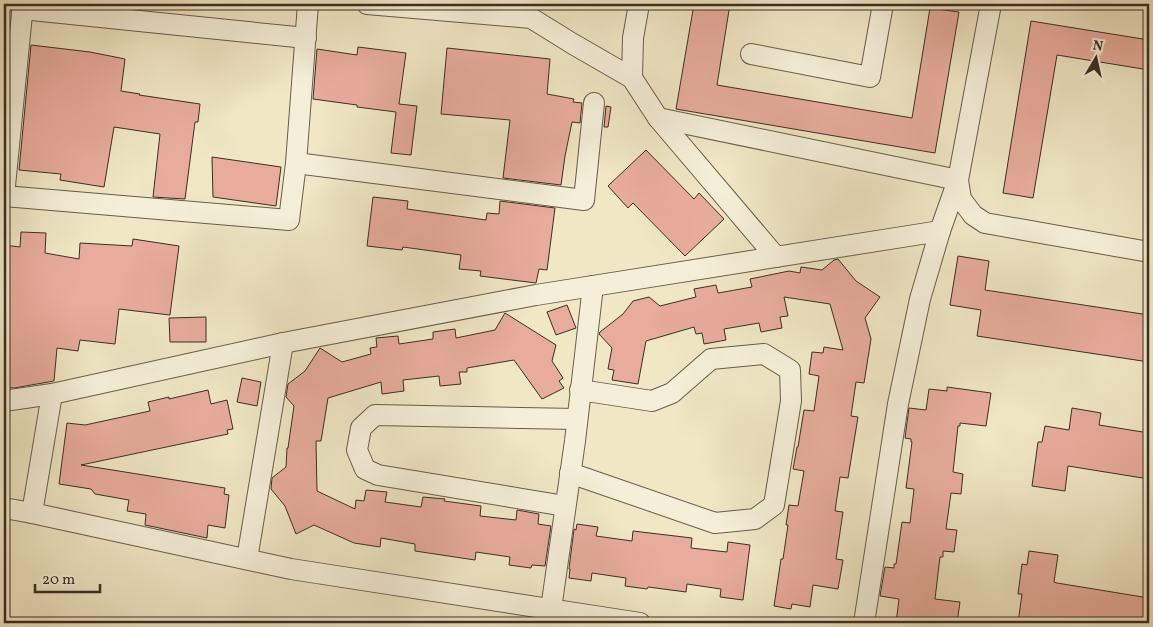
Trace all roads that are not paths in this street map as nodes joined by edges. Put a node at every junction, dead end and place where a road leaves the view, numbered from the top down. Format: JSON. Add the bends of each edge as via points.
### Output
{"nodes":[{"id":1,"x":308,"y":4,"type":"edge"},
{"id":2,"x":367,"y":4,"type":"edge"},
{"id":3,"x":639,"y":4,"type":"edge"},
{"id":4,"x":882,"y":4,"type":"edge"},
{"id":5,"x":991,"y":4,"type":"edge"},
{"id":6,"x":23,"y":6,"type":"edge"},
{"id":7,"x":306,"y":38,"type":"junction"},
{"id":8,"x":751,"y":54,"type":"dead end"},
{"id":9,"x":632,"y":78,"type":"junction"},
{"id":10,"x":594,"y":103,"type":"dead end"},
{"id":11,"x":658,"y":118,"type":"junction"},
{"id":12,"x":296,"y":163,"type":"junction"},
{"id":13,"x":958,"y":180,"type":"junction"},
{"id":14,"x":4,"y":196,"type":"edge"},
{"id":15,"x":940,"y":231,"type":"junction"},
{"id":16,"x":1149,"y":252,"type":"edge"},
{"id":17,"x":776,"y":257,"type":"junction"},
{"id":18,"x":592,"y":286,"type":"junction"},
{"id":19,"x":284,"y":343,"type":"junction"},
{"id":20,"x":580,"y":390,"type":"junction"},
{"id":21,"x":52,"y":394,"type":"junction"},
{"id":22,"x":4,"y":401,"type":"edge"},
{"id":23,"x":577,"y":420,"type":"junction"},
{"id":24,"x":570,"y":473,"type":"junction"},
{"id":25,"x":565,"y":506,"type":"junction"},
{"id":26,"x":4,"y":508,"type":"edge"},
{"id":27,"x":32,"y":513,"type":"junction"},
{"id":28,"x":247,"y":559,"type":"junction"},
{"id":29,"x":551,"y":609,"type":"junction"},
{"id":30,"x":640,"y":623,"type":"edge"},
{"id":31,"x":864,"y":623,"type":"edge"}],
"edges":[{"from":1,"to":7,"type":"street"},
{"from":2,"to":9,"type":"street","via":[[531,18]]},
{"from":3,"to":9,"type":"street","via":[[633,38]]},
{"from":4,"to":8,"type":"street","via":[[870,77]]},
{"from":5,"to":13,"type":"street"},
{"from":6,"to":7,"type":"street"},
{"from":6,"to":14,"type":"street"},
{"from":7,"to":12,"type":"street"},
{"from":9,"to":11,"type":"street"},
{"from":10,"to":12,"type":"street","via":[[584,200]]},
{"from":11,"to":13,"type":"street"},
{"from":11,"to":17,"type":"street"},
{"from":12,"to":14,"type":"street","via":[[290,220]]},
{"from":13,"to":15,"type":"street"},
{"from":13,"to":16,"type":"street","via":[[960,199],[973,215],[985,223]]},
{"from":15,"to":17,"type":"street"},
{"from":15,"to":31,"type":"street","via":[[920,299],[898,404]]},
{"from":17,"to":18,"type":"street"},
{"from":18,"to":19,"type":"street"},
{"from":18,"to":20,"type":"street"},
{"from":19,"to":21,"type":"street"},
{"from":19,"to":28,"type":"street"},
{"from":20,"to":23,"type":"street"},
{"from":20,"to":24,"type":"street","via":[[652,401],[672,393],[711,359],[764,354],[790,370],[791,401],[774,504],[755,519],[715,523]]},
{"from":21,"to":22,"type":"street"},
{"from":21,"to":27,"type":"street"},
{"from":23,"to":24,"type":"street"},
{"from":23,"to":25,"type":"street","via":[[374,415],[361,428],[357,450],[365,469],[378,475]]},
{"from":24,"to":25,"type":"street"},
{"from":25,"to":29,"type":"street"},
{"from":26,"to":27,"type":"street"},
{"from":27,"to":28,"type":"street"},
{"from":28,"to":29,"type":"street","via":[[291,569]]},
{"from":29,"to":30,"type":"street"}]}
